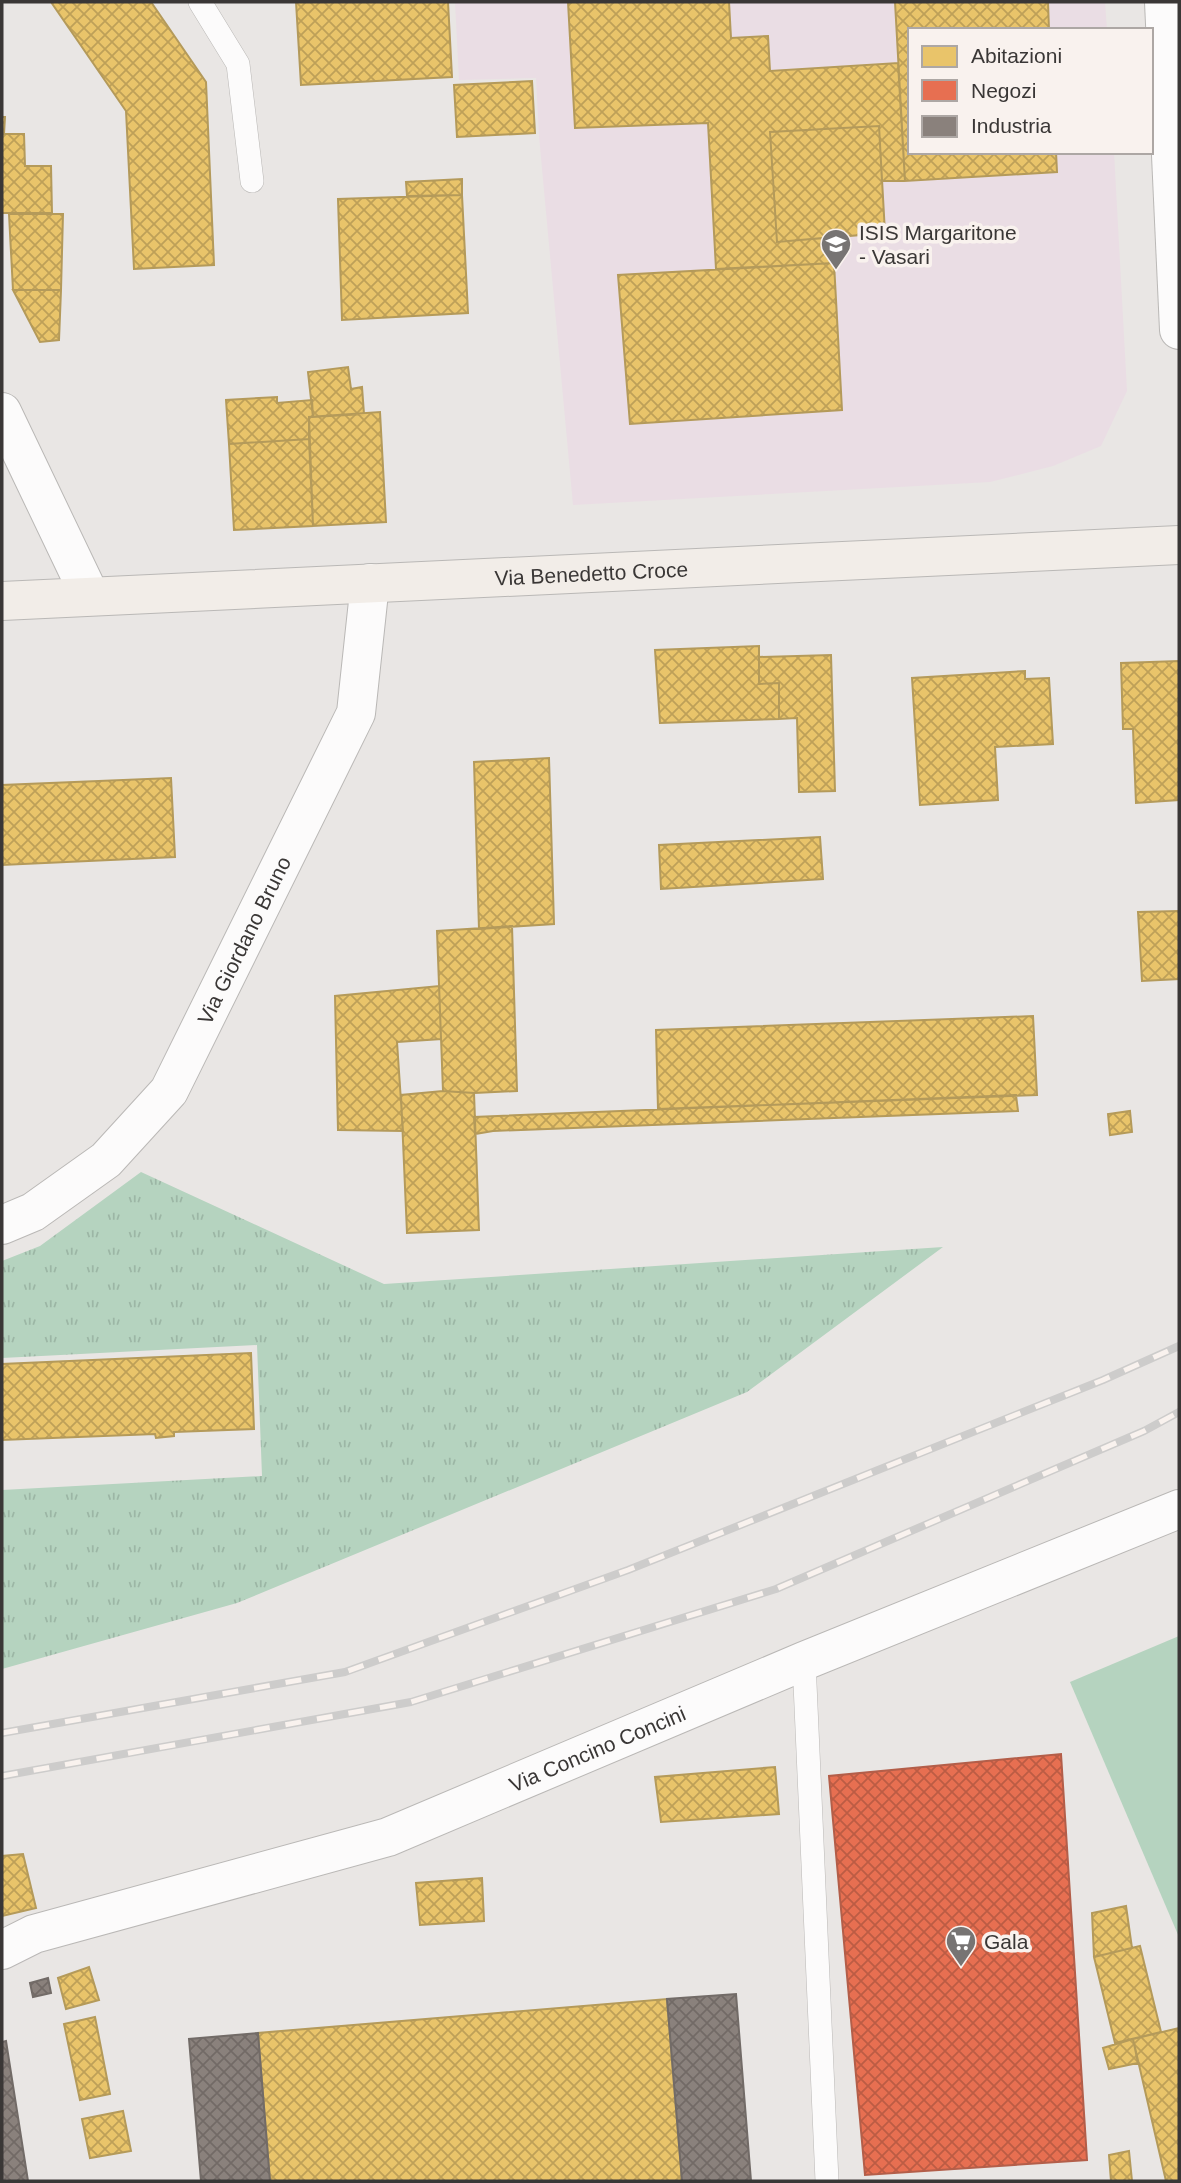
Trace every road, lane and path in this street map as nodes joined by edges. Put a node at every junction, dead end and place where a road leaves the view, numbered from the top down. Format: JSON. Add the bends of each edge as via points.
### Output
{"nodes":[{"id":1,"x":200,"y":2,"type":"edge"},
{"id":2,"x":1164,"y":2,"type":"edge"},
{"id":3,"x":252,"y":181,"type":"dead end"},
{"id":4,"x":1179,"y":330,"type":"edge"},
{"id":5,"x":2,"y":412,"type":"edge"},
{"id":6,"x":1179,"y":545,"type":"edge"},
{"id":7,"x":370,"y":583,"type":"junction"},
{"id":8,"x":90,"y":596,"type":"junction"},
{"id":9,"x":2,"y":601,"type":"edge"},
{"id":10,"x":2,"y":1225,"type":"edge"},
{"id":11,"x":1179,"y":1509,"type":"edge"},
{"id":12,"x":804,"y":1661,"type":"junction"},
{"id":13,"x":2,"y":1950,"type":"edge"},
{"id":14,"x":827,"y":2181,"type":"edge"}],
"edges":[{"from":1,"to":3,"type":"lane","via":[[238,64]]},
{"from":2,"to":4,"type":"street"},
{"from":5,"to":8,"type":"street"},
{"from":6,"to":7,"type":"main road","name":"Via Benedetto Croce"},
{"from":7,"to":8,"type":"main road","name":"Via Benedetto Croce"},
{"from":7,"to":10,"type":"street","name":"Via Giordano Bruno","via":[[356,713],[169,1091],[106,1160],[33,1212]]},
{"from":8,"to":9,"type":"main road","name":"Via Benedetto Croce"},
{"from":11,"to":12,"type":"street","name":"Via Concino Concini"},
{"from":12,"to":13,"type":"street","name":"Via Concino Concini","via":[[388,1837],[34,1934]]},
{"from":12,"to":14,"type":"lane"}]}
